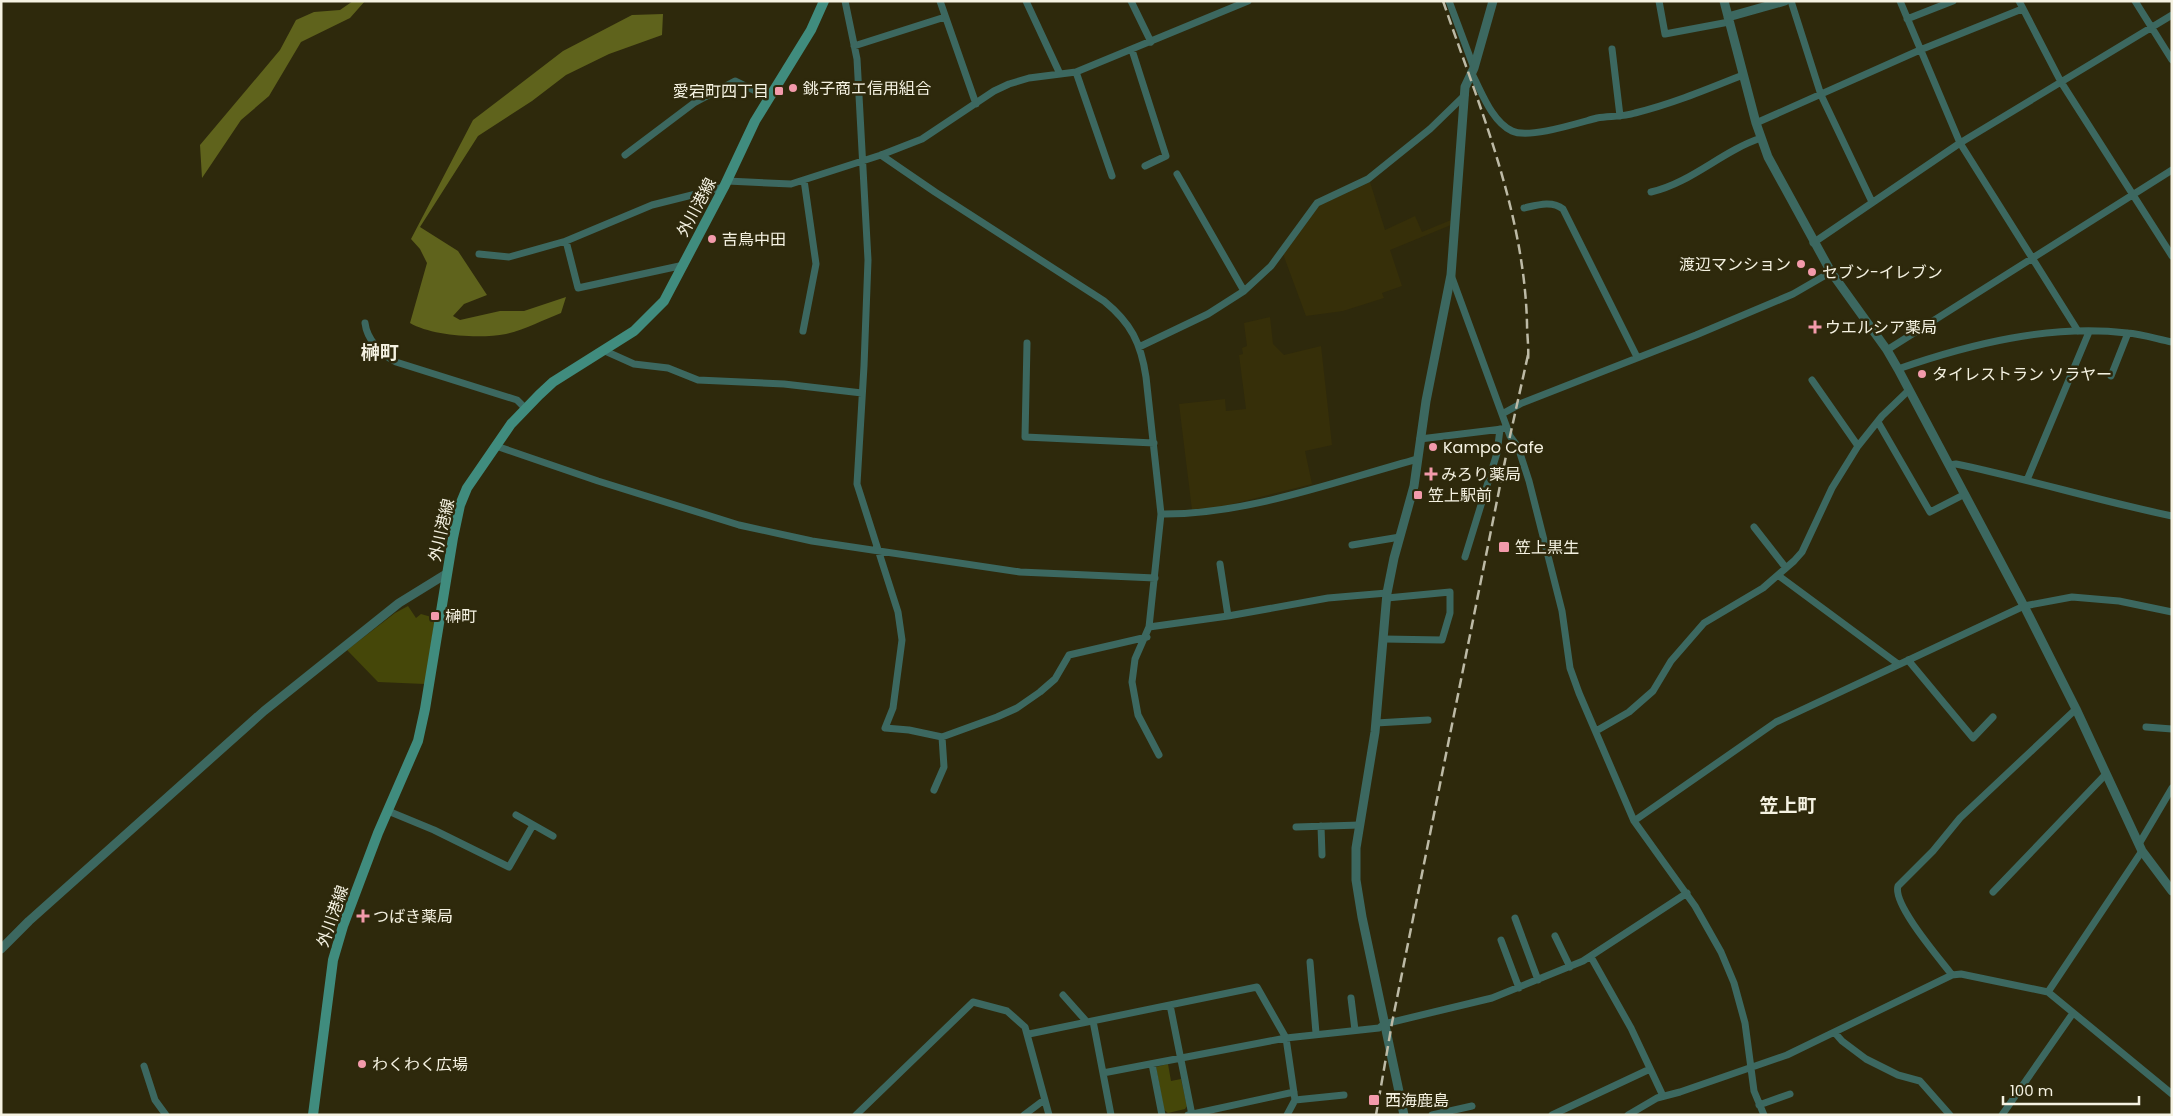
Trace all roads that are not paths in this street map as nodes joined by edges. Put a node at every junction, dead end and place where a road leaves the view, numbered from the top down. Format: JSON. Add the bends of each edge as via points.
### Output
{"nodes":[{"id":1,"x":824,"y":1,"type":"edge"},
{"id":2,"x":844,"y":1,"type":"edge"},
{"id":3,"x":940,"y":1,"type":"edge"},
{"id":4,"x":1026,"y":1,"type":"edge"},
{"id":5,"x":1131,"y":1,"type":"edge"},
{"id":6,"x":1248,"y":1,"type":"edge"},
{"id":7,"x":1449,"y":1,"type":"edge"},
{"id":8,"x":1493,"y":1,"type":"edge"},
{"id":9,"x":1659,"y":1,"type":"edge"},
{"id":10,"x":1724,"y":1,"type":"edge"},
{"id":11,"x":1785,"y":1,"type":"edge"},
{"id":12,"x":1791,"y":1,"type":"edge"},
{"id":13,"x":1900,"y":1,"type":"edge"},
{"id":14,"x":1953,"y":1,"type":"edge"},
{"id":15,"x":2019,"y":1,"type":"edge"},
{"id":16,"x":2135,"y":1,"type":"edge"},
{"id":17,"x":1237,"y":4,"type":"edge"},
{"id":18,"x":2022,"y":10,"type":"junction"},
{"id":19,"x":2172,"y":15,"type":"edge"},
{"id":20,"x":945,"y":17,"type":"junction"},
{"id":21,"x":1907,"y":18,"type":"junction"},
{"id":22,"x":1728,"y":20,"type":"junction"},
{"id":23,"x":2151,"y":27,"type":"junction"},
{"id":24,"x":1151,"y":42,"type":"junction"},
{"id":25,"x":854,"y":46,"type":"junction"},
{"id":26,"x":1132,"y":50,"type":"junction"},
{"id":27,"x":1612,"y":50,"type":"dead end"},
{"id":28,"x":1920,"y":50,"type":"junction"},
{"id":29,"x":2172,"y":60,"type":"edge"},
{"id":30,"x":1472,"y":70,"type":"junction"},
{"id":31,"x":1076,"y":72,"type":"junction"},
{"id":32,"x":1060,"y":74,"type":"junction"},
{"id":33,"x":1743,"y":75,"type":"junction"},
{"id":34,"x":2061,"y":82,"type":"junction"},
{"id":35,"x":1464,"y":95,"type":"junction"},
{"id":36,"x":1821,"y":95,"type":"junction"},
{"id":37,"x":768,"y":97,"type":"junction"},
{"id":38,"x":976,"y":104,"type":"junction"},
{"id":39,"x":1620,"y":116,"type":"junction"},
{"id":40,"x":1756,"y":123,"type":"junction"},
{"id":41,"x":1760,"y":138,"type":"junction"},
{"id":42,"x":1960,"y":143,"type":"junction"},
{"id":43,"x":625,"y":154,"type":"dead end"},
{"id":44,"x":881,"y":155,"type":"junction"},
{"id":45,"x":863,"y":160,"type":"junction"},
{"id":46,"x":1145,"y":166,"type":"dead end"},
{"id":47,"x":2172,"y":170,"type":"edge"},
{"id":48,"x":1177,"y":174,"type":"dead end"},
{"id":49,"x":1112,"y":176,"type":"dead end"},
{"id":50,"x":804,"y":180,"type":"junction"},
{"id":51,"x":726,"y":184,"type":"junction"},
{"id":52,"x":1651,"y":192,"type":"dead end"},
{"id":53,"x":2132,"y":194,"type":"junction"},
{"id":54,"x":1872,"y":202,"type":"junction"},
{"id":55,"x":1524,"y":208,"type":"dead end"},
{"id":56,"x":566,"y":241,"type":"junction"},
{"id":57,"x":1813,"y":243,"type":"junction"},
{"id":58,"x":479,"y":254,"type":"dead end"},
{"id":59,"x":2172,"y":256,"type":"edge"},
{"id":60,"x":2030,"y":258,"type":"junction"},
{"id":61,"x":684,"y":264,"type":"junction"},
{"id":62,"x":1831,"y":272,"type":"junction"},
{"id":63,"x":1451,"y":276,"type":"junction"},
{"id":64,"x":1244,"y":291,"type":"junction"},
{"id":65,"x":365,"y":323,"type":"dead end"},
{"id":66,"x":2078,"y":330,"type":"junction"},
{"id":67,"x":803,"y":331,"type":"dead end"},
{"id":68,"x":2089,"y":332,"type":"junction"},
{"id":69,"x":2128,"y":333,"type":"junction"},
{"id":70,"x":2172,"y":342,"type":"edge"},
{"id":71,"x":1028,"y":343,"type":"dead end"},
{"id":72,"x":1139,"y":347,"type":"junction"},
{"id":73,"x":1886,"y":350,"type":"junction"},
{"id":74,"x":605,"y":351,"type":"junction"},
{"id":75,"x":1637,"y":357,"type":"junction"},
{"id":76,"x":1898,"y":369,"type":"junction"},
{"id":77,"x":2111,"y":376,"type":"dead end"},
{"id":78,"x":1812,"y":380,"type":"dead end"},
{"id":79,"x":1909,"y":390,"type":"junction"},
{"id":80,"x":862,"y":393,"type":"junction"},
{"id":81,"x":526,"y":409,"type":"junction"},
{"id":82,"x":1502,"y":414,"type":"junction"},
{"id":83,"x":1878,"y":422,"type":"junction"},
{"id":84,"x":1503,"y":428,"type":"junction"},
{"id":85,"x":1420,"y":439,"type":"junction"},
{"id":86,"x":1154,"y":443,"type":"junction"},
{"id":87,"x":496,"y":446,"type":"junction"},
{"id":88,"x":1858,"y":446,"type":"junction"},
{"id":89,"x":1418,"y":459,"type":"junction"},
{"id":90,"x":1949,"y":465,"type":"junction"},
{"id":91,"x":2027,"y":480,"type":"junction"},
{"id":92,"x":1964,"y":494,"type":"junction"},
{"id":93,"x":1161,"y":514,"type":"junction"},
{"id":94,"x":2172,"y":516,"type":"edge"},
{"id":95,"x":1754,"y":527,"type":"dead end"},
{"id":96,"x":1400,"y":537,"type":"junction"},
{"id":97,"x":1352,"y":545,"type":"dead end"},
{"id":98,"x":877,"y":549,"type":"junction"},
{"id":99,"x":1465,"y":557,"type":"dead end"},
{"id":100,"x":1220,"y":564,"type":"dead end"},
{"id":101,"x":1786,"y":568,"type":"junction"},
{"id":102,"x":446,"y":574,"type":"junction"},
{"id":103,"x":1779,"y":576,"type":"junction"},
{"id":104,"x":1155,"y":578,"type":"junction"},
{"id":105,"x":1387,"y":596,"type":"junction"},
{"id":106,"x":2024,"y":606,"type":"junction"},
{"id":107,"x":2172,"y":612,"type":"edge"},
{"id":108,"x":1228,"y":616,"type":"junction"},
{"id":109,"x":1150,"y":627,"type":"junction"},
{"id":110,"x":1147,"y":636,"type":"junction"},
{"id":111,"x":1384,"y":639,"type":"junction"},
{"id":112,"x":1908,"y":660,"type":"junction"},
{"id":113,"x":1898,"y":664,"type":"junction"},
{"id":114,"x":2076,"y":709,"type":"junction"},
{"id":115,"x":1993,"y":717,"type":"dead end"},
{"id":116,"x":1428,"y":720,"type":"dead end"},
{"id":117,"x":1376,"y":724,"type":"junction"},
{"id":118,"x":2146,"y":727,"type":"dead end"},
{"id":119,"x":2172,"y":729,"type":"edge"},
{"id":120,"x":1596,"y":731,"type":"junction"},
{"id":121,"x":942,"y":737,"type":"junction"},
{"id":122,"x":1159,"y":755,"type":"dead end"},
{"id":123,"x":2106,"y":774,"type":"junction"},
{"id":124,"x":2172,"y":788,"type":"edge"},
{"id":125,"x":934,"y":790,"type":"dead end"},
{"id":126,"x":388,"y":811,"type":"junction"},
{"id":127,"x":516,"y":815,"type":"dead end"},
{"id":128,"x":1634,"y":821,"type":"junction"},
{"id":129,"x":533,"y":825,"type":"junction"},
{"id":130,"x":1360,"y":825,"type":"junction"},
{"id":131,"x":1321,"y":826,"type":"junction"},
{"id":132,"x":1296,"y":827,"type":"dead end"},
{"id":133,"x":553,"y":836,"type":"dead end"},
{"id":134,"x":2140,"y":847,"type":"junction"},
{"id":135,"x":1322,"y":855,"type":"dead end"},
{"id":136,"x":2172,"y":891,"type":"edge"},
{"id":137,"x":1993,"y":892,"type":"dead end"},
{"id":138,"x":1687,"y":893,"type":"junction"},
{"id":139,"x":1515,"y":918,"type":"dead end"},
{"id":140,"x":1555,"y":936,"type":"dead end"},
{"id":141,"x":1501,"y":940,"type":"dead end"},
{"id":142,"x":1,"y":949,"type":"edge"},
{"id":143,"x":1591,"y":957,"type":"junction"},
{"id":144,"x":1310,"y":962,"type":"dead end"},
{"id":145,"x":1570,"y":966,"type":"junction"},
{"id":146,"x":1952,"y":975,"type":"junction"},
{"id":147,"x":1538,"y":980,"type":"junction"},
{"id":148,"x":1519,"y":988,"type":"junction"},
{"id":149,"x":2048,"y":992,"type":"junction"},
{"id":150,"x":1063,"y":994,"type":"dead end"},
{"id":151,"x":1351,"y":998,"type":"dead end"},
{"id":152,"x":1170,"y":1005,"type":"junction"},
{"id":153,"x":2073,"y":1013,"type":"junction"},
{"id":154,"x":1090,"y":1021,"type":"junction"},
{"id":155,"x":1384,"y":1024,"type":"junction"},
{"id":156,"x":1355,"y":1030,"type":"junction"},
{"id":157,"x":1316,"y":1033,"type":"junction"},
{"id":158,"x":1835,"y":1033,"type":"junction"},
{"id":159,"x":1029,"y":1034,"type":"junction"},
{"id":160,"x":1286,"y":1038,"type":"junction"},
{"id":161,"x":1180,"y":1058,"type":"junction"},
{"id":162,"x":1152,"y":1064,"type":"junction"},
{"id":163,"x":144,"y":1066,"type":"dead end"},
{"id":164,"x":1752,"y":1066,"type":"junction"},
{"id":165,"x":1650,"y":1069,"type":"junction"},
{"id":166,"x":1103,"y":1073,"type":"junction"},
{"id":167,"x":1294,"y":1092,"type":"junction"},
{"id":168,"x":1790,"y":1094,"type":"dead end"},
{"id":169,"x":2172,"y":1094,"type":"edge"},
{"id":170,"x":1344,"y":1095,"type":"dead end"},
{"id":171,"x":1663,"y":1096,"type":"junction"},
{"id":172,"x":1044,"y":1100,"type":"junction"},
{"id":173,"x":1295,"y":1100,"type":"junction"},
{"id":174,"x":1758,"y":1105,"type":"junction"},
{"id":175,"x":1472,"y":1106,"type":"dead end"},
{"id":176,"x":1190,"y":1114,"type":"edge"},
{"id":177,"x":166,"y":1115,"type":"edge"},
{"id":178,"x":313,"y":1115,"type":"edge"},
{"id":179,"x":856,"y":1115,"type":"edge"},
{"id":180,"x":1024,"y":1115,"type":"edge"},
{"id":181,"x":1049,"y":1115,"type":"edge"},
{"id":182,"x":1111,"y":1115,"type":"edge"},
{"id":183,"x":1162,"y":1115,"type":"edge"},
{"id":184,"x":1287,"y":1115,"type":"edge"},
{"id":185,"x":1404,"y":1115,"type":"edge"},
{"id":186,"x":1432,"y":1115,"type":"edge"},
{"id":187,"x":1552,"y":1115,"type":"edge"},
{"id":188,"x":1628,"y":1115,"type":"edge"},
{"id":189,"x":1764,"y":1115,"type":"edge"},
{"id":190,"x":1950,"y":1115,"type":"edge"},
{"id":191,"x":2002,"y":1115,"type":"edge"}],
"edges":[{"from":1,"to":37,"type":"main road","name":"外川港線","via":[[811,30]]},
{"from":2,"to":25,"type":"street"},
{"from":3,"to":20,"type":"street"},
{"from":4,"to":32,"type":"street"},
{"from":5,"to":24,"type":"street"},
{"from":6,"to":17,"type":"street"},
{"from":7,"to":30,"type":"street"},
{"from":8,"to":30,"type":"street"},
{"from":9,"to":22,"type":"street","via":[[1665,34]]},
{"from":10,"to":22,"type":"street"},
{"from":11,"to":22,"type":"street"},
{"from":12,"to":36,"type":"street"},
{"from":13,"to":21,"type":"street"},
{"from":14,"to":21,"type":"street"},
{"from":15,"to":18,"type":"street"},
{"from":16,"to":23,"type":"street"},
{"from":17,"to":24,"type":"street"},
{"from":18,"to":28,"type":"street"},
{"from":18,"to":34,"type":"street"},
{"from":19,"to":23,"type":"street"},
{"from":20,"to":25,"type":"street"},
{"from":20,"to":38,"type":"street"},
{"from":21,"to":28,"type":"street"},
{"from":22,"to":33,"type":"street"},
{"from":23,"to":29,"type":"street"},
{"from":23,"to":34,"type":"street"},
{"from":24,"to":26,"type":"street"},
{"from":25,"to":45,"type":"street"},
{"from":26,"to":31,"type":"street"},
{"from":26,"to":46,"type":"street","via":[[1166,156]]},
{"from":27,"to":39,"type":"street"},
{"from":28,"to":36,"type":"street"},
{"from":28,"to":42,"type":"street"},
{"from":30,"to":35,"type":"street"},
{"from":30,"to":39,"type":"street","via":[[1492,111],[1514,132],[1550,130]]},
{"from":31,"to":32,"type":"street"},
{"from":31,"to":49,"type":"street"},
{"from":32,"to":38,"type":"street","via":[[1009,84]]},
{"from":33,"to":39,"type":"street","via":[[1668,103]]},
{"from":33,"to":40,"type":"street"},
{"from":34,"to":42,"type":"street"},
{"from":34,"to":53,"type":"street"},
{"from":35,"to":63,"type":"street"},
{"from":35,"to":64,"type":"street","via":[[1430,129],[1368,179],[1317,203],[1271,266]]},
{"from":36,"to":40,"type":"street"},
{"from":36,"to":54,"type":"street"},
{"from":37,"to":43,"type":"street","via":[[735,81],[694,103]]},
{"from":37,"to":51,"type":"main road","name":"外川港線"},
{"from":38,"to":44,"type":"street","via":[[922,139]]},
{"from":40,"to":41,"type":"street"},
{"from":41,"to":52,"type":"street"},
{"from":41,"to":57,"type":"street"},
{"from":42,"to":54,"type":"street"},
{"from":42,"to":60,"type":"street"},
{"from":44,"to":45,"type":"street"},
{"from":44,"to":72,"type":"street","via":[[1104,301],[1126,322]]},
{"from":45,"to":50,"type":"street"},
{"from":45,"to":80,"type":"street","via":[[868,260]]},
{"from":47,"to":53,"type":"street"},
{"from":48,"to":64,"type":"street"},
{"from":50,"to":51,"type":"street","via":[[791,184]]},
{"from":50,"to":67,"type":"street","via":[[816,264]]},
{"from":51,"to":56,"type":"street","via":[[652,205]]},
{"from":51,"to":61,"type":"main road","name":"外川港線"},
{"from":53,"to":59,"type":"street"},
{"from":53,"to":60,"type":"street"},
{"from":54,"to":57,"type":"street"},
{"from":55,"to":75,"type":"street","via":[[1550,203],[1563,210]]},
{"from":56,"to":58,"type":"street","via":[[509,257]]},
{"from":56,"to":61,"type":"street","via":[[578,288]]},
{"from":57,"to":62,"type":"street"},
{"from":60,"to":66,"type":"street"},
{"from":60,"to":73,"type":"street"},
{"from":61,"to":74,"type":"main road","name":"外川港線","via":[[654,312]]},
{"from":62,"to":73,"type":"street"},
{"from":62,"to":75,"type":"street","via":[[1792,294]]},
{"from":63,"to":82,"type":"street"},
{"from":63,"to":85,"type":"street"},
{"from":64,"to":72,"type":"street","via":[[1208,314]]},
{"from":65,"to":81,"type":"street","via":[[374,345],[385,357],[517,400]]},
{"from":66,"to":68,"type":"street"},
{"from":66,"to":76,"type":"street","via":[[2006,339],[1952,351]]},
{"from":68,"to":69,"type":"street"},
{"from":68,"to":91,"type":"street"},
{"from":69,"to":70,"type":"street"},
{"from":69,"to":77,"type":"street"},
{"from":71,"to":86,"type":"street","via":[[1025,437]]},
{"from":72,"to":86,"type":"street"},
{"from":73,"to":76,"type":"street"},
{"from":74,"to":80,"type":"street","via":[[634,364],[668,368],[698,380],[784,384]]},
{"from":74,"to":81,"type":"main road","name":"外川港線","via":[[553,382]]},
{"from":75,"to":82,"type":"street"},
{"from":76,"to":79,"type":"street"},
{"from":78,"to":88,"type":"street"},
{"from":79,"to":83,"type":"street"},
{"from":79,"to":90,"type":"street"},
{"from":80,"to":98,"type":"street","via":[[857,484]]},
{"from":81,"to":87,"type":"main road","name":"外川港線"},
{"from":82,"to":84,"type":"street"},
{"from":83,"to":88,"type":"street"},
{"from":83,"to":92,"type":"street","via":[[1930,512]]},
{"from":84,"to":85,"type":"street"},
{"from":84,"to":99,"type":"street"},
{"from":84,"to":120,"type":"street","via":[[1518,447],[1529,482],[1562,611],[1570,668]]},
{"from":85,"to":89,"type":"street"},
{"from":86,"to":93,"type":"street"},
{"from":87,"to":98,"type":"street","via":[[739,525],[812,541]]},
{"from":87,"to":102,"type":"main road","name":"外川港線","via":[[467,488],[460,505]]},
{"from":88,"to":101,"type":"street","via":[[1832,488],[1802,552]]},
{"from":89,"to":93,"type":"street","via":[[1262,502],[1193,514]]},
{"from":89,"to":96,"type":"street"},
{"from":90,"to":91,"type":"street"},
{"from":90,"to":92,"type":"street"},
{"from":91,"to":94,"type":"street"},
{"from":92,"to":106,"type":"street"},
{"from":93,"to":104,"type":"street"},
{"from":95,"to":101,"type":"street"},
{"from":96,"to":97,"type":"street"},
{"from":96,"to":105,"type":"street"},
{"from":98,"to":104,"type":"street","via":[[1020,572]]},
{"from":98,"to":121,"type":"street","via":[[898,612],[902,640],[893,708],[885,728]]},
{"from":100,"to":108,"type":"street"},
{"from":101,"to":103,"type":"street"},
{"from":102,"to":126,"type":"main road","name":"外川港線","via":[[418,741]]},
{"from":102,"to":142,"type":"street","via":[[399,603],[264,711]]},
{"from":103,"to":113,"type":"street"},
{"from":103,"to":120,"type":"street","via":[[1704,623],[1671,661],[1653,691],[1629,712]]},
{"from":104,"to":109,"type":"street"},
{"from":105,"to":108,"type":"street","via":[[1328,598]]},
{"from":105,"to":111,"type":"street"},
{"from":105,"to":111,"type":"street","via":[[1450,592],[1450,613],[1442,640]]},
{"from":106,"to":107,"type":"street","via":[[2072,597],[2118,600]]},
{"from":106,"to":112,"type":"street"},
{"from":106,"to":114,"type":"street"},
{"from":108,"to":109,"type":"street"},
{"from":109,"to":110,"type":"street"},
{"from":110,"to":121,"type":"street","via":[[1069,655],[1055,679],[1017,708]]},
{"from":110,"to":122,"type":"street","via":[[1136,659],[1132,689],[1138,715]]},
{"from":111,"to":117,"type":"street"},
{"from":112,"to":113,"type":"street"},
{"from":112,"to":115,"type":"street","via":[[1973,738]]},
{"from":113,"to":128,"type":"street","via":[[1776,722]]},
{"from":114,"to":123,"type":"street"},
{"from":114,"to":146,"type":"street","via":[[1960,818],[1898,886],[1897,897],[1915,927]]},
{"from":116,"to":117,"type":"street"},
{"from":117,"to":130,"type":"street"},
{"from":118,"to":119,"type":"street"},
{"from":120,"to":128,"type":"street"},
{"from":121,"to":125,"type":"street","via":[[944,767]]},
{"from":123,"to":134,"type":"street"},
{"from":123,"to":137,"type":"street"},
{"from":124,"to":134,"type":"street"},
{"from":126,"to":129,"type":"street","via":[[509,867]]},
{"from":126,"to":178,"type":"main road","name":"外川港線","via":[[343,926],[334,960]]},
{"from":127,"to":129,"type":"street"},
{"from":128,"to":138,"type":"street"},
{"from":129,"to":133,"type":"street"},
{"from":130,"to":131,"type":"street"},
{"from":130,"to":155,"type":"street","via":[[1356,880]]},
{"from":131,"to":132,"type":"street"},
{"from":131,"to":135,"type":"street"},
{"from":134,"to":136,"type":"street"},
{"from":134,"to":149,"type":"street"},
{"from":138,"to":143,"type":"street"},
{"from":138,"to":164,"type":"street","via":[[1721,952],[1734,983]]},
{"from":139,"to":147,"type":"street"},
{"from":140,"to":145,"type":"street"},
{"from":141,"to":148,"type":"street"},
{"from":143,"to":145,"type":"street"},
{"from":143,"to":165,"type":"street"},
{"from":144,"to":157,"type":"street"},
{"from":145,"to":147,"type":"street"},
{"from":146,"to":149,"type":"street","via":[[1968,975]]},
{"from":146,"to":158,"type":"street"},
{"from":147,"to":148,"type":"street"},
{"from":148,"to":155,"type":"street","via":[[1492,998]]},
{"from":149,"to":153,"type":"street"},
{"from":150,"to":154,"type":"street"},
{"from":151,"to":156,"type":"street"},
{"from":152,"to":154,"type":"street"},
{"from":152,"to":160,"type":"street","via":[[1257,987]]},
{"from":152,"to":161,"type":"street"},
{"from":153,"to":169,"type":"street"},
{"from":153,"to":191,"type":"street"},
{"from":154,"to":159,"type":"street"},
{"from":154,"to":166,"type":"street"},
{"from":155,"to":156,"type":"street","via":[[1379,1028]]},
{"from":155,"to":185,"type":"street"},
{"from":156,"to":157,"type":"street"},
{"from":157,"to":160,"type":"street"},
{"from":158,"to":164,"type":"street","via":[[1787,1055]]},
{"from":158,"to":190,"type":"street","via":[[1866,1059],[1898,1075],[1920,1081]]},
{"from":159,"to":172,"type":"street"},
{"from":159,"to":179,"type":"street","via":[[1017,1018],[1006,1011],[973,1002]]},
{"from":160,"to":161,"type":"street"},
{"from":160,"to":167,"type":"street"},
{"from":161,"to":162,"type":"street"},
{"from":161,"to":176,"type":"street"},
{"from":162,"to":166,"type":"street"},
{"from":162,"to":183,"type":"street"},
{"from":163,"to":177,"type":"street","via":[[155,1100]]},
{"from":164,"to":171,"type":"street"},
{"from":164,"to":174,"type":"street"},
{"from":165,"to":171,"type":"street"},
{"from":165,"to":187,"type":"street"},
{"from":166,"to":182,"type":"street"},
{"from":167,"to":173,"type":"street"},
{"from":167,"to":176,"type":"street"},
{"from":168,"to":174,"type":"street"},
{"from":170,"to":173,"type":"street"},
{"from":171,"to":188,"type":"street"},
{"from":172,"to":180,"type":"street"},
{"from":172,"to":181,"type":"street"},
{"from":173,"to":184,"type":"street"},
{"from":174,"to":189,"type":"street"},
{"from":175,"to":186,"type":"street"}]}
